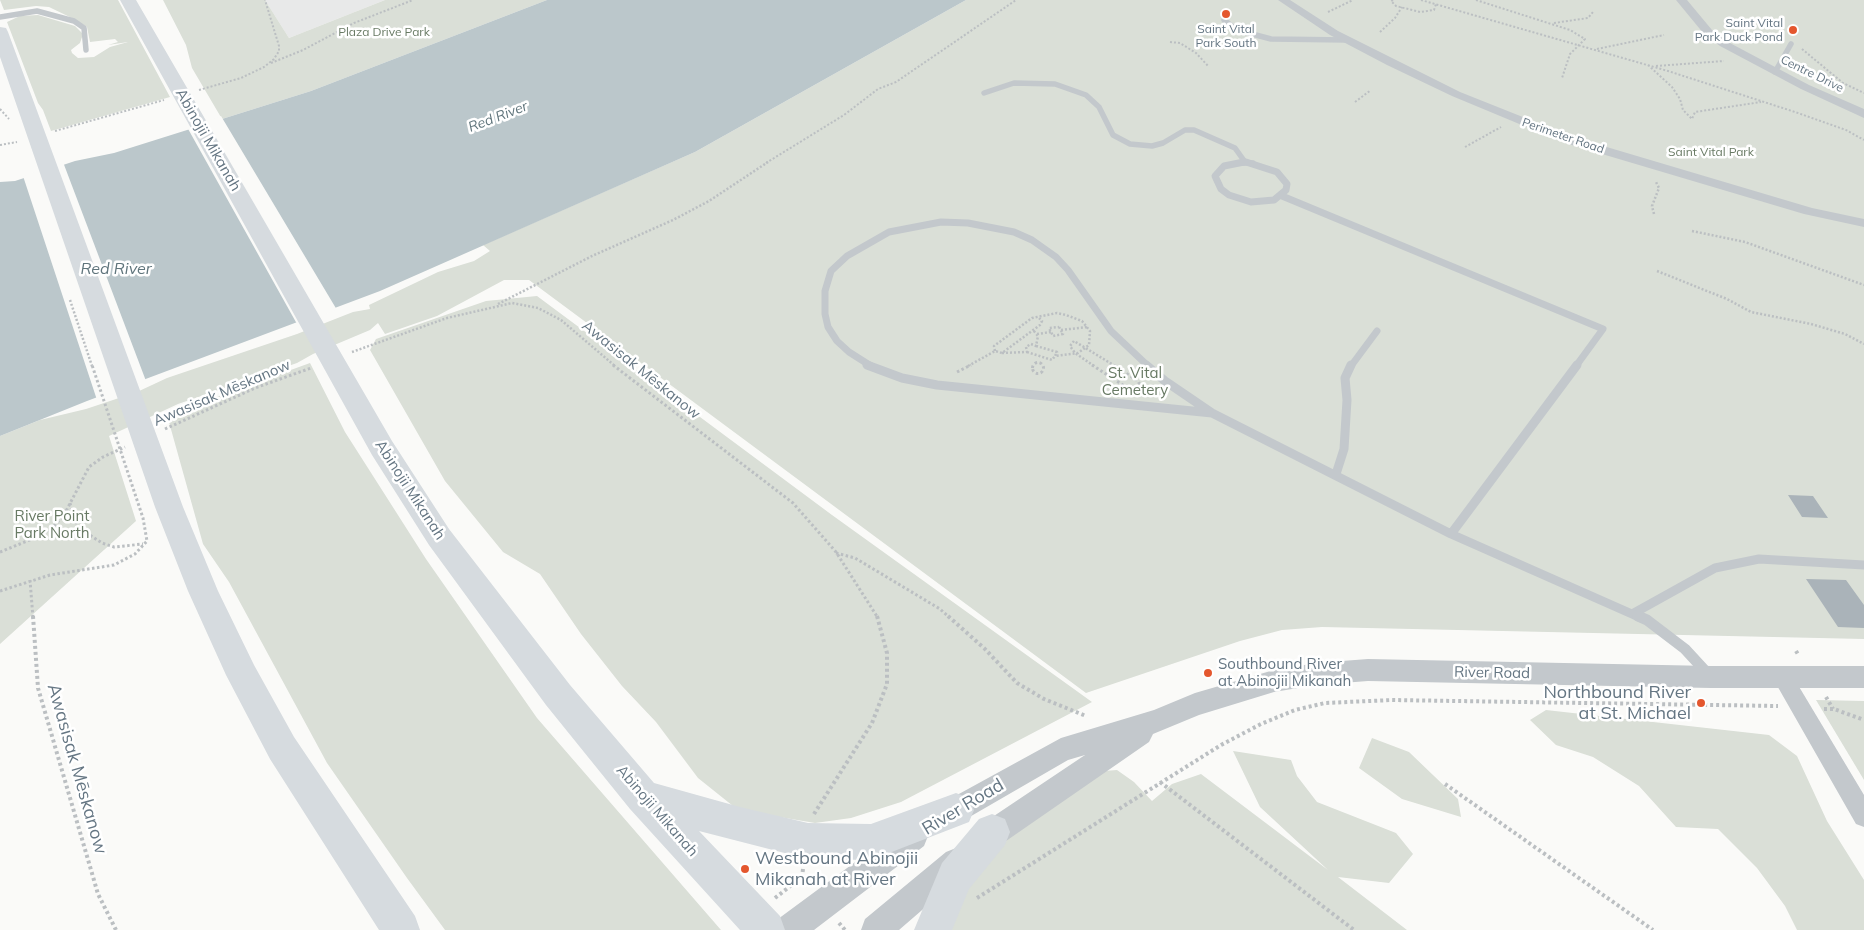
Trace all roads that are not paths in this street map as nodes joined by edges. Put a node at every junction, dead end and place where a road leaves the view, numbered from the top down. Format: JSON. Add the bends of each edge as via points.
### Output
{"nodes":[{"id":1,"x":128,"y":0,"type":"edge"},
{"id":2,"x":145,"y":0,"type":"edge"},
{"id":3,"x":1282,"y":0,"type":"edge"},
{"id":4,"x":1681,"y":0,"type":"edge"},
{"id":5,"x":0,"y":17,"type":"edge"},
{"id":6,"x":1224,"y":20,"type":"dead end"},
{"id":7,"x":0,"y":32,"type":"edge"},
{"id":8,"x":1347,"y":40,"type":"junction"},
{"id":9,"x":1791,"y":44,"type":"dead end"},
{"id":10,"x":86,"y":50,"type":"dead end"},
{"id":11,"x":166,"y":67,"type":"junction"},
{"id":12,"x":1775,"y":72,"type":"junction"},
{"id":13,"x":984,"y":93,"type":"dead end"},
{"id":14,"x":1864,"y":114,"type":"edge"},
{"id":15,"x":1244,"y":162,"type":"junction"},
{"id":16,"x":1282,"y":196,"type":"junction"},
{"id":17,"x":1864,"y":223,"type":"edge"},
{"id":18,"x":1377,"y":331,"type":"dead end"},
{"id":19,"x":1212,"y":413,"type":"junction"},
{"id":20,"x":1336,"y":474,"type":"junction"},
{"id":21,"x":1450,"y":534,"type":"junction"},
{"id":22,"x":1864,"y":565,"type":"edge"},
{"id":23,"x":1634,"y":613,"type":"junction"},
{"id":24,"x":1782,"y":676,"type":"junction"},
{"id":25,"x":1711,"y":677,"type":"junction"},
{"id":26,"x":1864,"y":678,"type":"edge"},
{"id":27,"x":1157,"y":721,"type":"junction"},
{"id":28,"x":643,"y":797,"type":"junction"},
{"id":29,"x":956,"y":810,"type":"junction"},
{"id":30,"x":1864,"y":816,"type":"edge"},
{"id":31,"x":992,"y":832,"type":"junction"},
{"id":32,"x":392,"y":921,"type":"edge"},
{"id":33,"x":766,"y":930,"type":"edge"},
{"id":34,"x":788,"y":930,"type":"edge"},
{"id":35,"x":876,"y":930,"type":"edge"},
{"id":36,"x":933,"y":930,"type":"edge"}],
"edges":[{"from":1,"to":11,"type":"main road","name":"Abinojii Mikanah"},
{"from":2,"to":11,"type":"main road"},
{"from":3,"to":8,"type":"street","name":"Perimeter Road"},
{"from":4,"to":12,"type":"street","name":"Centre Drive","via":[[1708,32]]},
{"from":5,"to":10,"type":"lane","via":[[37,11],[74,21],[84,28]]},
{"from":6,"to":8,"type":"lane","via":[[1238,30],[1272,39]]},
{"from":7,"to":32,"type":"main road","via":[[17,120],[156,512],[203,591],[242,675],[282,748]]},
{"from":8,"to":17,"type":"street","name":"Perimeter Road","via":[[1399,67],[1569,140],[1809,211]]},
{"from":9,"to":12,"type":"lane"},
{"from":11,"to":28,"type":"main road","name":"Abinojii Mikanah","via":[[366,419],[439,537],[558,695]]},
{"from":12,"to":14,"type":"street","name":"Centre Drive"},
{"from":13,"to":15,"type":"lane","via":[[1014,83],[1055,84],[1086,95],[1099,107],[1113,135],[1130,144],[1152,146],[1185,130],[1194,130],[1235,148]]},
{"from":15,"to":16,"type":"lane","via":[[1267,167],[1283,177],[1286,190]]},
{"from":15,"to":16,"type":"lane","via":[[1218,171],[1216,183],[1221,189],[1251,202]]},
{"from":16,"to":21,"type":"lane","via":[[1603,329]]},
{"from":18,"to":20,"type":"lane","via":[[1353,361],[1345,378],[1344,449]]},
{"from":19,"to":19,"type":"lane","via":[[1165,381],[1106,324],[1056,257],[1032,240],[992,226],[941,222],[889,232],[847,256],[832,271],[825,291],[828,327],[838,341],[866,364],[902,378],[950,387]]},
{"from":19,"to":20,"type":"lane"},
{"from":20,"to":21,"type":"lane"},
{"from":21,"to":23,"type":"lane","via":[[1602,602]]},
{"from":22,"to":23,"type":"lane","via":[[1759,558],[1715,568]]},
{"from":23,"to":25,"type":"lane","via":[[1661,629]]},
{"from":24,"to":25,"type":"street","name":"River Road"},
{"from":24,"to":26,"type":"street","name":"River Road"},
{"from":24,"to":30,"type":"street"},
{"from":25,"to":27,"type":"street","name":"River Road","via":[[1368,670],[1274,681]]},
{"from":27,"to":29,"type":"street","name":"River Road","via":[[1061,750]]},
{"from":27,"to":31,"type":"street","name":"River Road"},
{"from":28,"to":29,"type":"main road","via":[[808,841],[871,842]]},
{"from":28,"to":33,"type":"main road","name":"Abinojii Mikanah"},
{"from":29,"to":34,"type":"street","name":"River Road","via":[[903,843]]},
{"from":31,"to":35,"type":"street","name":"River Road"},
{"from":31,"to":36,"type":"main road","via":[[955,876]]}]}
